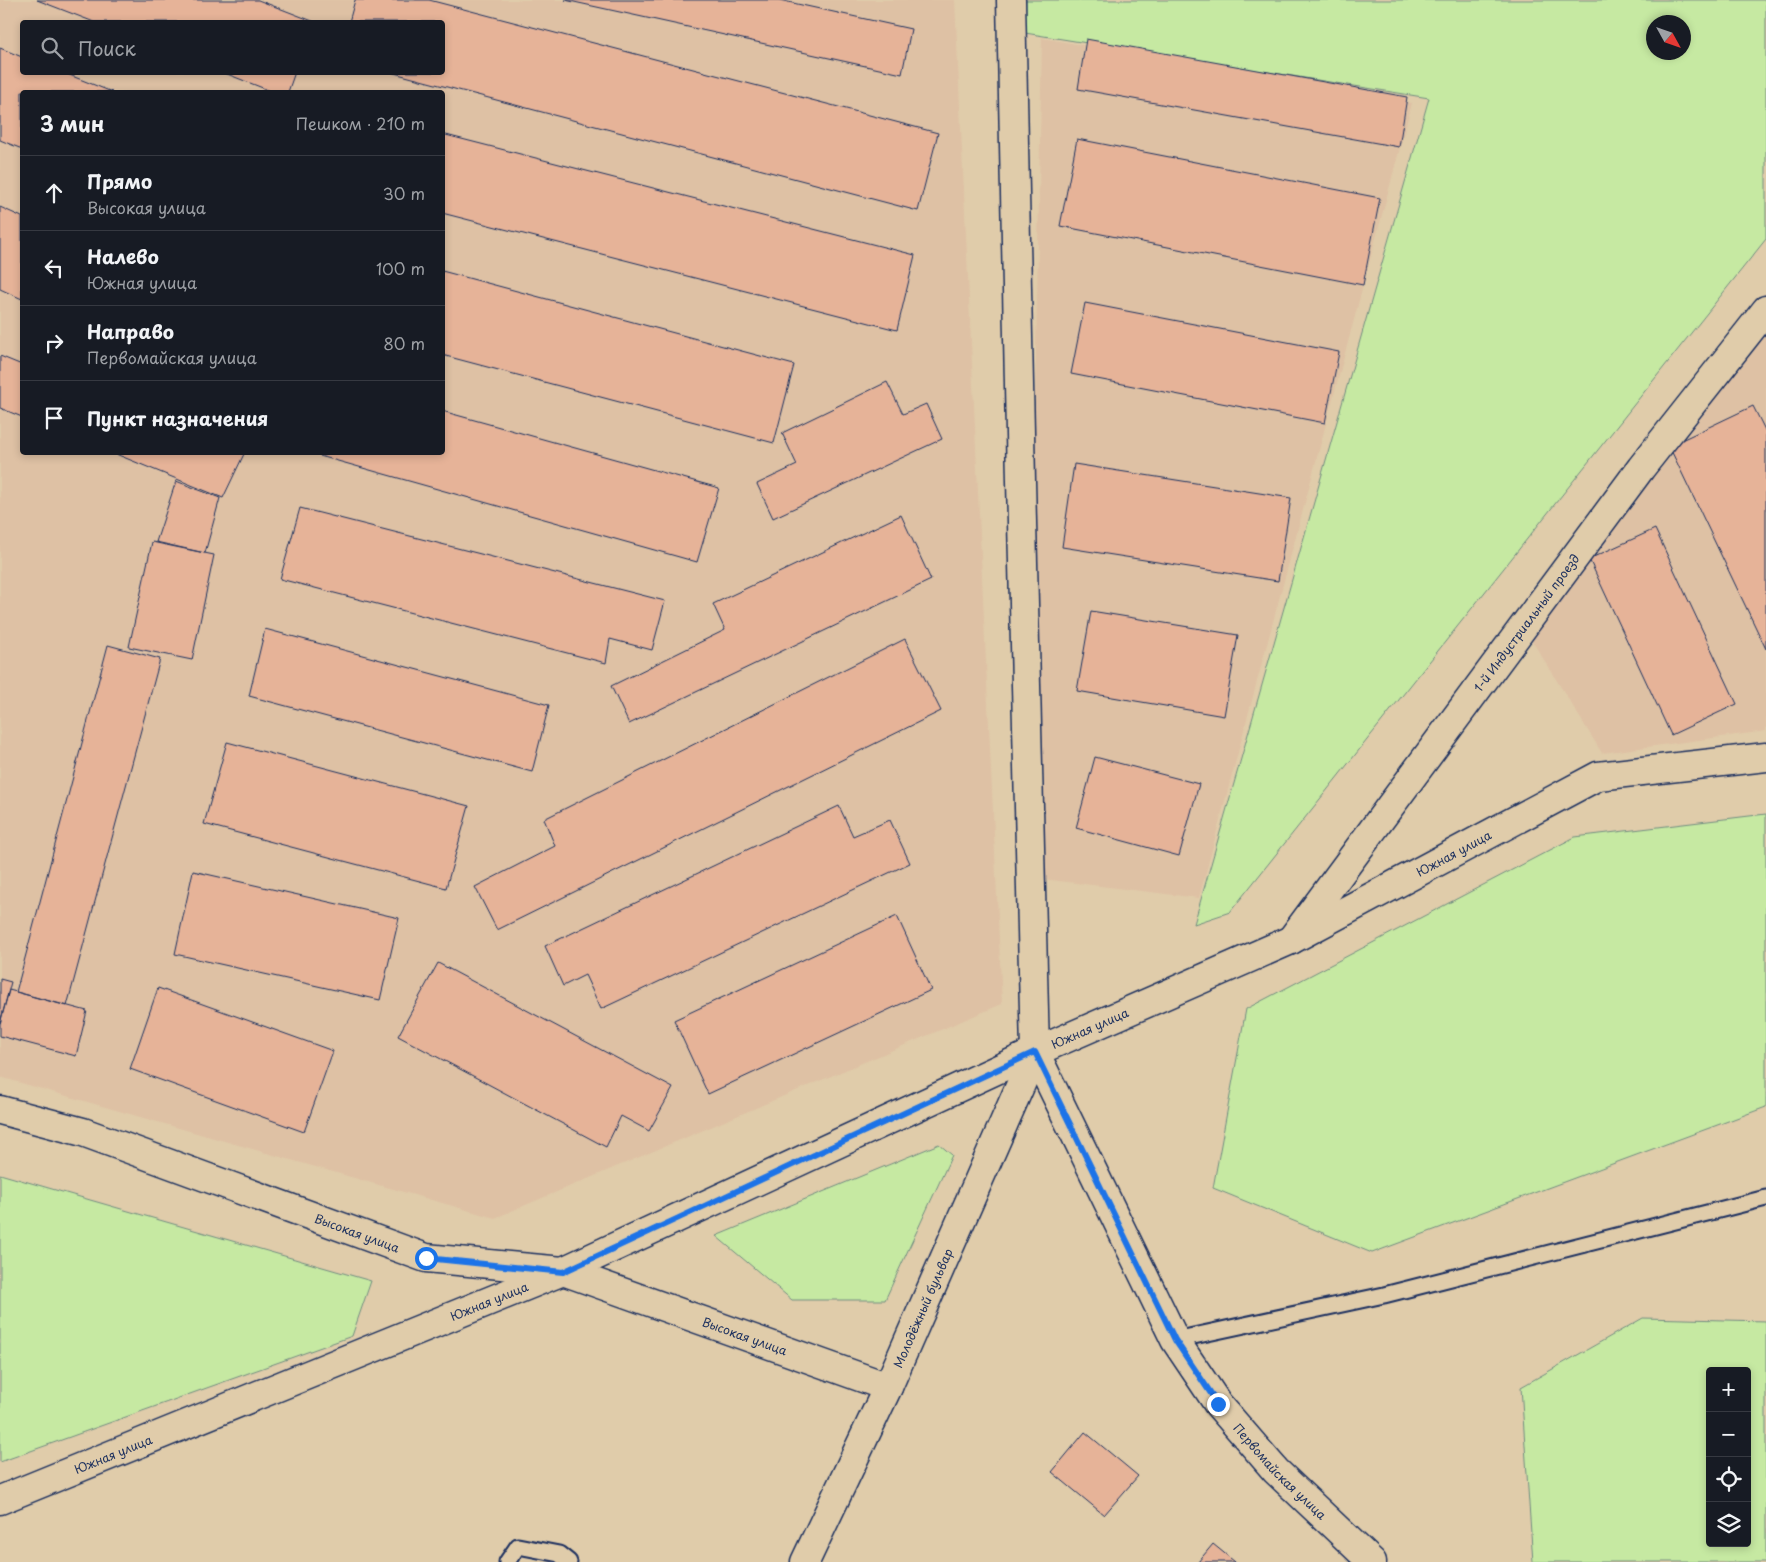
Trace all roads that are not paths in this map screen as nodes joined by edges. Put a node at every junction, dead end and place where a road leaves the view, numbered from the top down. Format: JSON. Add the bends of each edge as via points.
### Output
{"nodes":[{"id":1,"x":1012,"y":0,"type":"edge"},
{"id":2,"x":1766,"y":310,"type":"edge"},
{"id":3,"x":1766,"y":757,"type":"edge"},
{"id":4,"x":1291,"y":940,"type":"junction"},
{"id":5,"x":1035,"y":1052,"type":"junction"},
{"id":6,"x":0,"y":1110,"type":"edge"},
{"id":7,"x":1766,"y":1198,"type":"edge"},
{"id":8,"x":563,"y":1272,"type":"junction"},
{"id":9,"x":1175,"y":1340,"type":"junction"},
{"id":10,"x":888,"y":1387,"type":"junction"},
{"id":11,"x":0,"y":1500,"type":"edge"},
{"id":12,"x":507,"y":1562,"type":"edge"},
{"id":13,"x":569,"y":1562,"type":"edge"},
{"id":14,"x":805,"y":1562,"type":"edge"},
{"id":15,"x":1372,"y":1562,"type":"edge"}],
"edges":[{"from":1,"to":5,"type":"street"},
{"from":2,"to":4,"type":"street","name":"1-й Индустриальный проезд","via":[[1642,468]]},
{"from":3,"to":4,"type":"street","name":"Южная улица","via":[[1598,776]]},
{"from":4,"to":5,"type":"street","name":"Южная улица"},
{"from":5,"to":8,"type":"street","name":"Южная улица"},
{"from":5,"to":9,"type":"street","name":"Первомайская улица"},
{"from":5,"to":10,"type":"street","name":"Молодёжный бульвар"},
{"from":6,"to":8,"type":"street","name":"Высокая улица","via":[[84,1132],[426,1258]]},
{"from":7,"to":9,"type":"lane","via":[[1384,1295]]},
{"from":8,"to":10,"type":"street","name":"Высокая улица"},
{"from":8,"to":11,"type":"street","name":"Южная улица"},
{"from":9,"to":15,"type":"street","name":"Первомайская улица","via":[[1218,1404],[1276,1470]]},
{"from":10,"to":14,"type":"street","name":"Молодёжный бульвар"},
{"from":12,"to":13,"type":"lane","via":[[518,1546],[559,1554]]}]}
